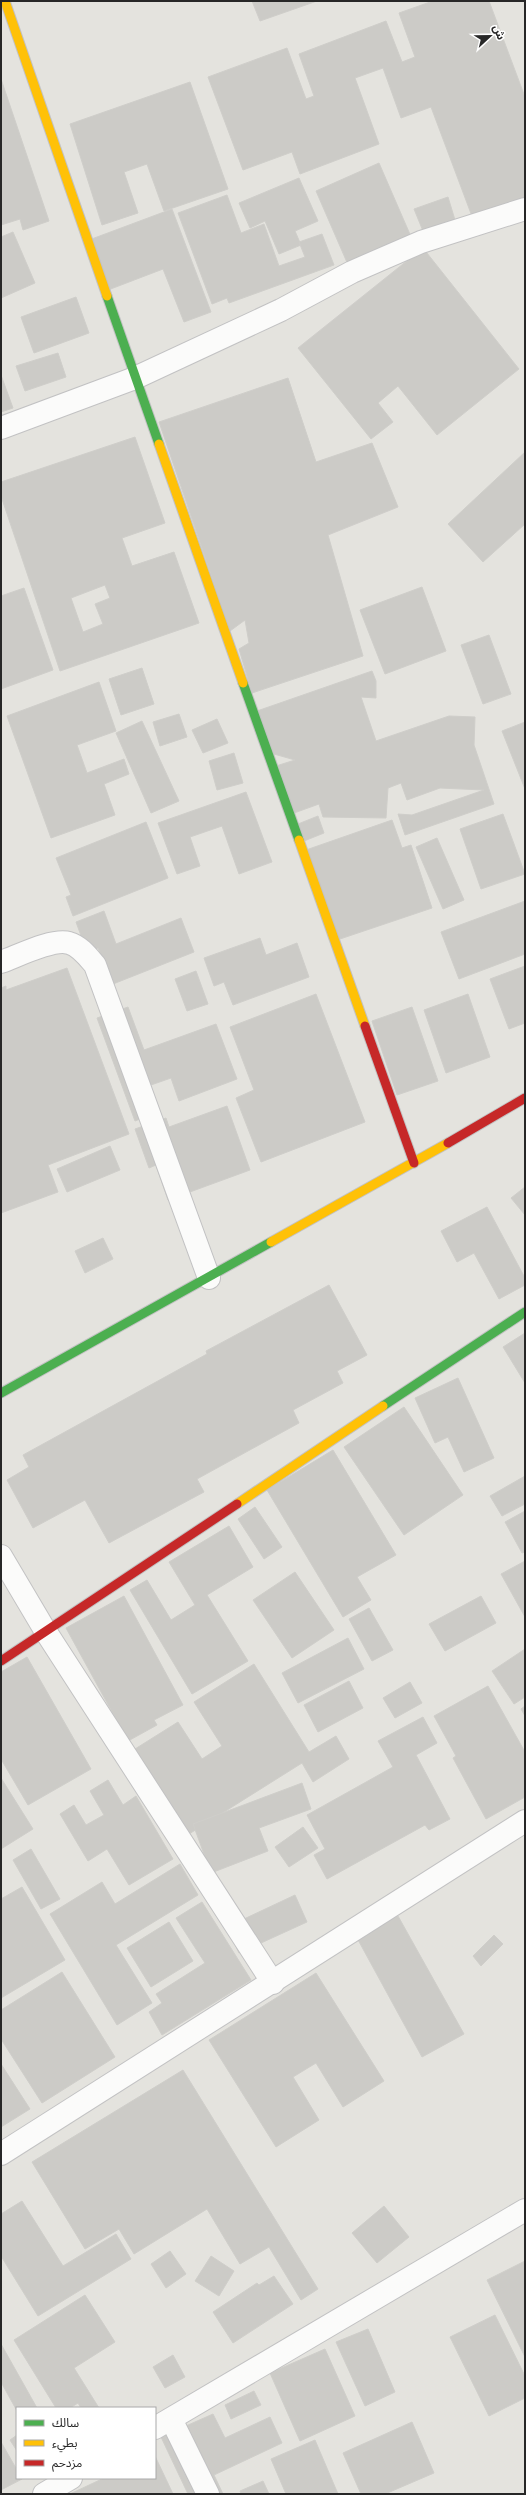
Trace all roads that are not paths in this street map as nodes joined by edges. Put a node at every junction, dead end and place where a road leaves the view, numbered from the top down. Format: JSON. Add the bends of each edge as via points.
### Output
{"nodes":[{"id":1,"x":5,"y":1,"type":"edge"},
{"id":2,"x":525,"y":209,"type":"edge"},
{"id":3,"x":135,"y":378,"type":"junction"},
{"id":4,"x":1,"y":428,"type":"edge"},
{"id":5,"x":1,"y":962,"type":"edge"},
{"id":6,"x":524,"y":1102,"type":"edge"},
{"id":7,"x":414,"y":1163,"type":"junction"},
{"id":8,"x":209,"y":1278,"type":"junction"},
{"id":9,"x":525,"y":1312,"type":"edge"},
{"id":10,"x":1,"y":1393,"type":"edge"},
{"id":11,"x":1,"y":1556,"type":"edge"},
{"id":12,"x":46,"y":1632,"type":"junction"},
{"id":13,"x":1,"y":1661,"type":"edge"},
{"id":14,"x":525,"y":1821,"type":"edge"},
{"id":15,"x":273,"y":1983,"type":"junction"},
{"id":16,"x":1,"y":2154,"type":"edge"},
{"id":17,"x":525,"y":2210,"type":"edge"},
{"id":18,"x":163,"y":2424,"type":"edge"},
{"id":19,"x":69,"y":2479,"type":"edge"},
{"id":20,"x":44,"y":2494,"type":"edge"},
{"id":21,"x":208,"y":2494,"type":"edge"}],
"edges":[{"from":1,"to":3,"type":"street"},
{"from":2,"to":3,"type":"street","via":[[421,242],[352,272],[281,310]]},
{"from":3,"to":4,"type":"street"},
{"from":3,"to":7,"type":"street"},
{"from":5,"to":8,"type":"street","via":[[56,942],[70,943],[82,950],[95,965]]},
{"from":6,"to":7,"type":"street"},
{"from":7,"to":8,"type":"street"},
{"from":8,"to":10,"type":"street"},
{"from":9,"to":12,"type":"street"},
{"from":11,"to":12,"type":"street"},
{"from":12,"to":13,"type":"street"},
{"from":12,"to":15,"type":"street"},
{"from":14,"to":15,"type":"street"},
{"from":15,"to":16,"type":"street"},
{"from":17,"to":18,"type":"street"},
{"from":18,"to":21,"type":"street"},
{"from":19,"to":20,"type":"street"}]}
